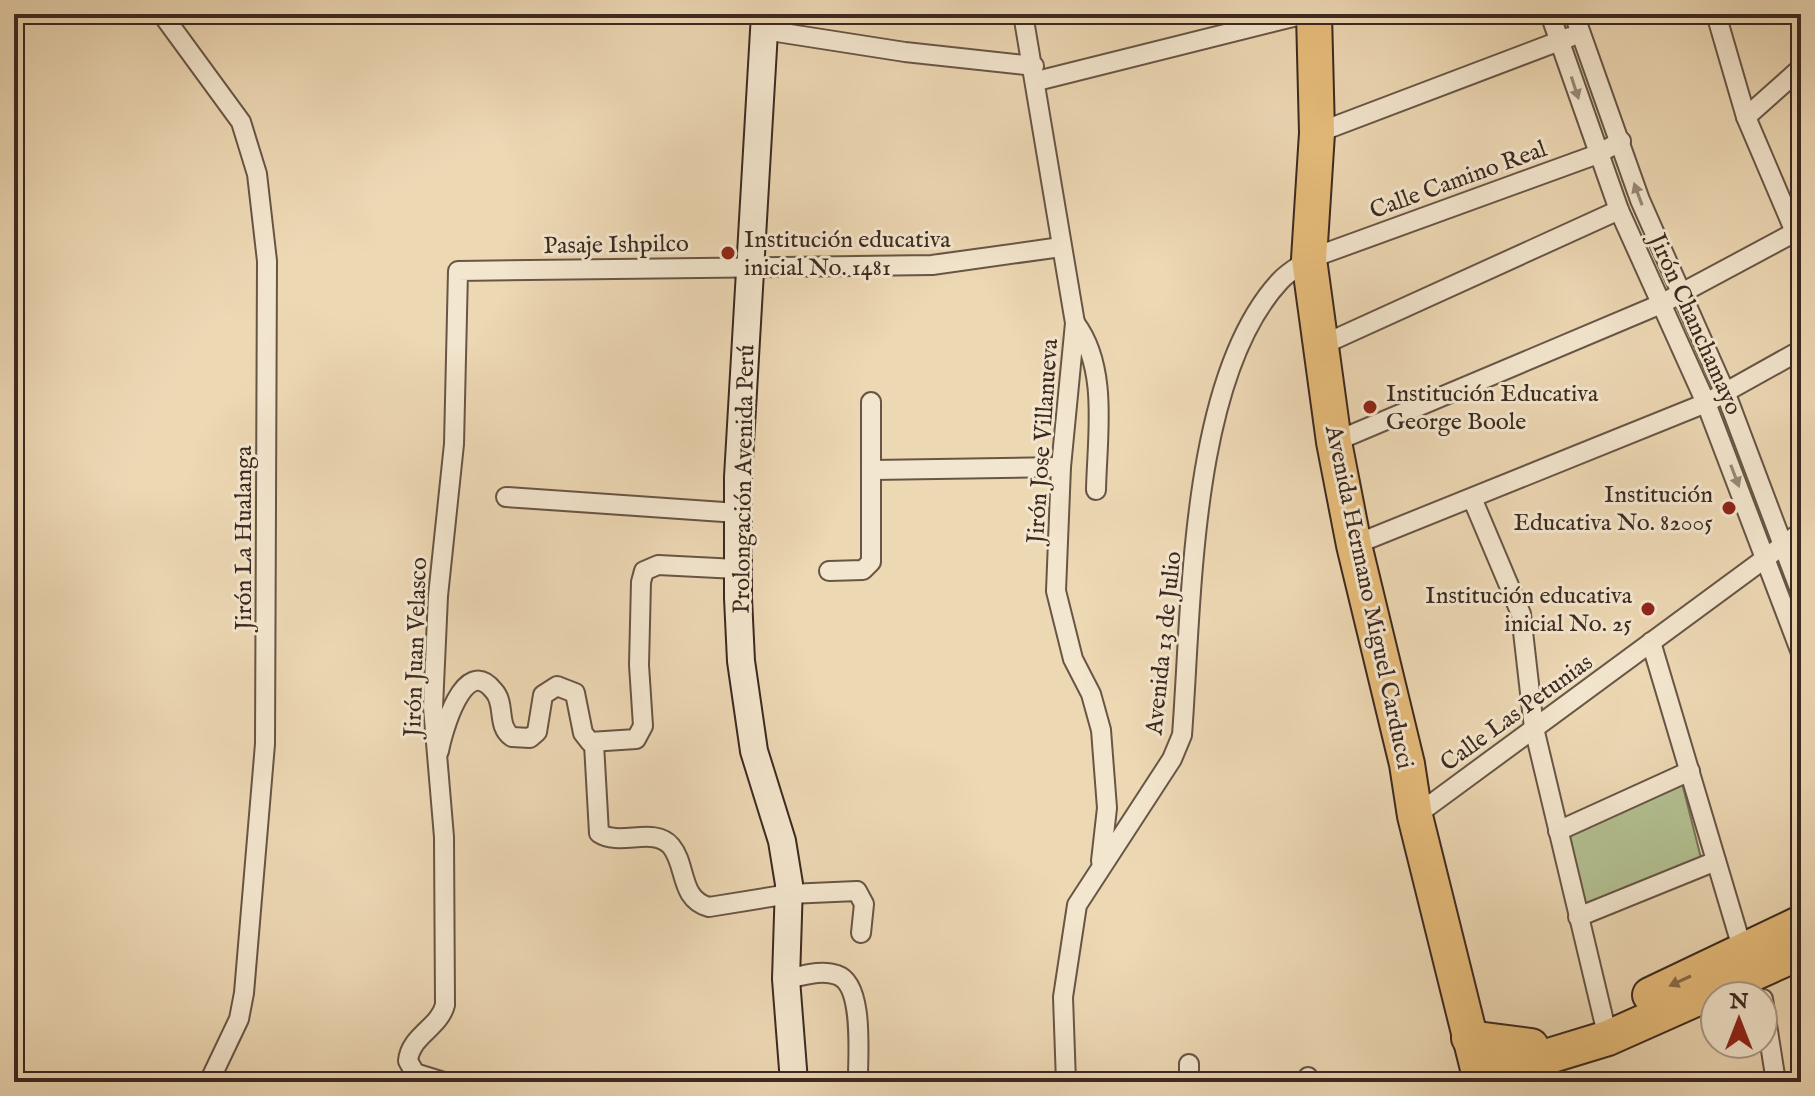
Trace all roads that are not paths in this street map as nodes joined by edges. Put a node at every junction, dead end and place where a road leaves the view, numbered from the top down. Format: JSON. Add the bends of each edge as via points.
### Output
{"nodes":[{"id":1,"x":162,"y":14,"type":"edge"},
{"id":2,"x":1023,"y":14,"type":"edge"},
{"id":3,"x":1305,"y":14,"type":"edge"},
{"id":4,"x":1314,"y":14,"type":"edge"},
{"id":5,"x":1550,"y":14,"type":"edge"},
{"id":6,"x":1574,"y":14,"type":"edge"},
{"id":7,"x":1718,"y":15,"type":"edge"},
{"id":8,"x":764,"y":22,"type":"edge"},
{"id":9,"x":1580,"y":33,"type":"junction"},
{"id":10,"x":1560,"y":41,"type":"junction"},
{"id":11,"x":1801,"y":68,"type":"edge"},
{"id":12,"x":1036,"y":74,"type":"junction"},
{"id":13,"x":1746,"y":117,"type":"junction"},
{"id":14,"x":1317,"y":133,"type":"junction"},
{"id":15,"x":1621,"y":141,"type":"junction"},
{"id":16,"x":1598,"y":154,"type":"junction"},
{"id":17,"x":1619,"y":210,"type":"junction"},
{"id":18,"x":1798,"y":231,"type":"edge"},
{"id":19,"x":1061,"y":247,"type":"junction"},
{"id":20,"x":1309,"y":259,"type":"junction"},
{"id":21,"x":751,"y":266,"type":"junction"},
{"id":22,"x":458,"y":271,"type":"joint"},
{"id":23,"x":1681,"y":294,"type":"junction"},
{"id":24,"x":1661,"y":304,"type":"junction"},
{"id":25,"x":1075,"y":323,"type":"junction"},
{"id":26,"x":1320,"y":346,"type":"junction"},
{"id":27,"x":1801,"y":350,"type":"edge"},
{"id":28,"x":1726,"y":394,"type":"junction"},
{"id":29,"x":871,"y":402,"type":"dead end"},
{"id":30,"x":1706,"y":403,"type":"junction"},
{"id":31,"x":1334,"y":442,"type":"junction"},
{"id":32,"x":1061,"y":467,"type":"junction"},
{"id":33,"x":873,"y":470,"type":"junction"},
{"id":34,"x":1096,"y":490,"type":"dead end"},
{"id":35,"x":506,"y":497,"type":"dead end"},
{"id":36,"x":1472,"y":498,"type":"junction"},
{"id":37,"x":738,"y":513,"type":"junction"},
{"id":38,"x":1801,"y":532,"type":"edge"},
{"id":39,"x":1354,"y":545,"type":"junction"},
{"id":40,"x":1782,"y":546,"type":"junction"},
{"id":41,"x":1766,"y":557,"type":"junction"},
{"id":42,"x":737,"y":569,"type":"junction"},
{"id":43,"x":829,"y":571,"type":"dead end"},
{"id":44,"x":1801,"y":593,"type":"edge"},
{"id":45,"x":1651,"y":642,"type":"junction"},
{"id":46,"x":1801,"y":653,"type":"edge"},
{"id":47,"x":1534,"y":728,"type":"junction"},
{"id":48,"x":594,"y":744,"type":"junction"},
{"id":49,"x":437,"y":758,"type":"junction"},
{"id":50,"x":1690,"y":771,"type":"junction"},
{"id":51,"x":1415,"y":816,"type":"junction"},
{"id":52,"x":1558,"y":831,"type":"junction"},
{"id":53,"x":1716,"y":861,"type":"junction"},
{"id":54,"x":1101,"y":868,"type":"junction"},
{"id":55,"x":789,"y":894,"type":"junction"},
{"id":56,"x":1578,"y":917,"type":"junction"},
{"id":57,"x":1801,"y":923,"type":"edge"},
{"id":58,"x":861,"y":933,"type":"dead end"},
{"id":59,"x":1801,"y":952,"type":"edge"},
{"id":60,"x":786,"y":979,"type":"junction"},
{"id":61,"x":1757,"y":979,"type":"edge"},
{"id":62,"x":1605,"y":1028,"type":"junction"},
{"id":63,"x":1498,"y":1064,"type":"edge"},
{"id":64,"x":858,"y":1077,"type":"dead end"},
{"id":65,"x":209,"y":1082,"type":"edge"},
{"id":66,"x":444,"y":1082,"type":"edge"},
{"id":67,"x":794,"y":1082,"type":"edge"},
{"id":68,"x":1066,"y":1082,"type":"edge"},
{"id":69,"x":1776,"y":1082,"type":"edge"}],
"edges":[{"from":1,"to":65,"type":"street","name":"Jirón La Hualanga","via":[[241,122],[257,174],[267,261],[263,785],[244,993],[239,1019]]},
{"from":2,"to":12,"type":"street","name":"Jirón Jose Villanueva"},
{"from":3,"to":12,"type":"street"},
{"from":4,"to":14,"type":"highway","name":"Avenida Hermano Miguel Carducci"},
{"from":5,"to":10,"type":"street","name":"Jirón Chanchamayo"},
{"from":6,"to":9,"type":"street","name":"Jirón Chanchamayo"},
{"from":7,"to":13,"type":"street"},
{"from":8,"to":12,"type":"street"},
{"from":8,"to":21,"type":"street","name":"Prolongación Avenida Perú"},
{"from":9,"to":10,"type":"street"},
{"from":9,"to":15,"type":"street","name":"Jirón Chanchamayo"},
{"from":10,"to":14,"type":"street"},
{"from":10,"to":16,"type":"street","name":"Jirón Chanchamayo","one_way":true},
{"from":11,"to":13,"type":"street"},
{"from":12,"to":19,"type":"street","name":"Jirón Jose Villanueva"},
{"from":13,"to":18,"type":"street"},
{"from":14,"to":20,"type":"highway","name":"Avenida Hermano Miguel Carducci"},
{"from":15,"to":16,"type":"street","name":"Calle Camino Real"},
{"from":23,"to":15,"type":"street","name":"Jirón Chanchamayo","one_way":true},
{"from":16,"to":17,"type":"street","name":"Jirón Chanchamayo"},
{"from":16,"to":20,"type":"street","name":"Calle Camino Real"},
{"from":17,"to":24,"type":"street","name":"Jirón Chanchamayo"},
{"from":17,"to":26,"type":"street"},
{"from":18,"to":23,"type":"street"},
{"from":19,"to":21,"type":"street","name":"Pasaje Ishpilco","via":[[932,265]]},
{"from":19,"to":25,"type":"street","name":"Jirón Jose Villanueva"},
{"from":20,"to":26,"type":"highway","name":"Avenida Hermano Miguel Carducci"},
{"from":20,"to":54,"type":"street","name":"Avenida 13 de Julio","via":[[1280,281],[1244,336],[1222,393],[1199,516],[1182,735]]},
{"from":21,"to":22,"type":"street","name":"Pasaje Ishpilco"},
{"from":21,"to":37,"type":"street","name":"Prolongación Avenida Perú"},
{"from":22,"to":49,"type":"street","name":"Jirón Juan Velasco","via":[[454,444],[433,707]]},
{"from":23,"to":24,"type":"street"},
{"from":23,"to":28,"type":"street","name":"Jirón Chanchamayo"},
{"from":24,"to":30,"type":"street","name":"Jirón Chanchamayo"},
{"from":24,"to":31,"type":"street"},
{"from":25,"to":32,"type":"street","name":"Jirón Jose Villanueva"},
{"from":25,"to":34,"type":"street","via":[[1095,360]]},
{"from":26,"to":31,"type":"highway","name":"Avenida Hermano Miguel Carducci"},
{"from":27,"to":28,"type":"street"},
{"from":28,"to":30,"type":"street"},
{"from":28,"to":40,"type":"street","name":"Jirón Chanchamayo"},
{"from":29,"to":33,"type":"street"},
{"from":30,"to":36,"type":"street"},
{"from":30,"to":41,"type":"street","name":"Jirón Chanchamayo","one_way":true},
{"from":31,"to":39,"type":"highway","name":"Avenida Hermano Miguel Carducci"},
{"from":32,"to":33,"type":"street"},
{"from":32,"to":54,"type":"street","name":"Jirón Jose Villanueva","via":[[1056,591],[1073,659],[1101,730],[1107,808]]},
{"from":33,"to":43,"type":"street","via":[[871,562],[863,570]]},
{"from":35,"to":37,"type":"street"},
{"from":36,"to":39,"type":"street"},
{"from":36,"to":47,"type":"street","via":[[1521,614]]},
{"from":37,"to":42,"type":"street","name":"Prolongación Avenida Perú"},
{"from":38,"to":40,"type":"street","name":"Calle Las Petunias"},
{"from":39,"to":51,"type":"highway","name":"Avenida Hermano Miguel Carducci"},
{"from":40,"to":41,"type":"street","name":"Calle Las Petunias"},
{"from":40,"to":44,"type":"street","name":"Jirón Chanchamayo"},
{"from":41,"to":45,"type":"street","name":"Calle Las Petunias"},
{"from":41,"to":46,"type":"street","name":"Jirón Chanchamayo"},
{"from":42,"to":48,"type":"street","via":[[658,565],[644,571],[642,731],[632,741]]},
{"from":42,"to":55,"type":"street","name":"Prolongación Avenida Perú","via":[[741,661],[754,751],[782,841]]},
{"from":45,"to":47,"type":"street","name":"Calle Las Petunias"},
{"from":45,"to":50,"type":"street"},
{"from":47,"to":51,"type":"street","name":"Calle Las Petunias"},
{"from":47,"to":52,"type":"street"},
{"from":48,"to":49,"type":"street","via":[[583,733],[578,699],[566,687],[552,687],[543,695],[537,732],[522,739],[506,732],[496,693],[478,683],[456,696]]},
{"from":48,"to":55,"type":"street","via":[[599,833],[669,843],[687,888],[703,906]]},
{"from":49,"to":66,"type":"street","name":"Jirón Juan Velasco","via":[[444,837],[445,1005],[442,1016],[412,1046],[408,1061],[415,1073]]},
{"from":50,"to":52,"type":"street"},
{"from":50,"to":53,"type":"street"},
{"from":51,"to":63,"type":"highway","name":"Avenida Hermano Miguel Carducci"},
{"from":52,"to":56,"type":"street"},
{"from":53,"to":56,"type":"street"},
{"from":53,"to":61,"type":"street"},
{"from":54,"to":68,"type":"street","name":"Avenida 13 de Julio","via":[[1077,905],[1069,949],[1063,997]]},
{"from":55,"to":58,"type":"street","via":[[857,891],[864,904]]},
{"from":55,"to":60,"type":"street","name":"Prolongación Avenida Perú"},
{"from":56,"to":62,"type":"street"},
{"from":57,"to":61,"type":"highway"},
{"from":59,"to":61,"type":"highway"},
{"from":60,"to":64,"type":"street","via":[[830,973],[849,983],[855,999]]},
{"from":60,"to":67,"type":"street","name":"Prolongación Avenida Perú"},
{"from":61,"to":62,"type":"highway"},
{"from":61,"to":69,"type":"street"},
{"from":62,"to":63,"type":"highway"}]}
